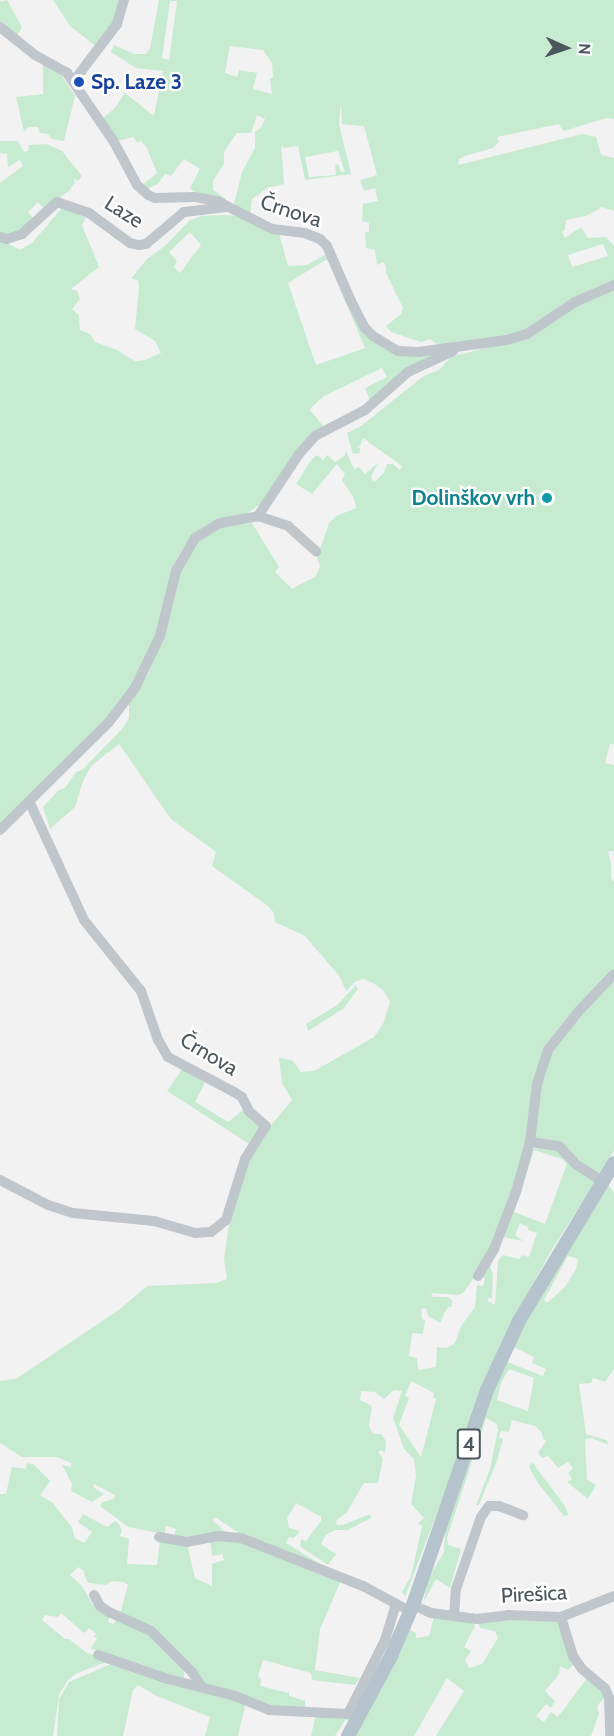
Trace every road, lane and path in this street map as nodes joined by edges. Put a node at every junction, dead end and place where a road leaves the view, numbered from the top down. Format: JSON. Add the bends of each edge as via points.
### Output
{"nodes":[{"id":1,"x":124,"y":0,"type":"edge"},
{"id":2,"x":0,"y":27,"type":"edge"},
{"id":3,"x":72,"y":82,"type":"junction"},
{"id":4,"x":230,"y":207,"type":"junction"},
{"id":5,"x":0,"y":237,"type":"edge"},
{"id":6,"x":614,"y":285,"type":"edge"},
{"id":7,"x":457,"y":348,"type":"junction"},
{"id":8,"x":258,"y":516,"type":"junction"},
{"id":9,"x":316,"y":551,"type":"dead end"},
{"id":10,"x":30,"y":803,"type":"junction"},
{"id":11,"x":0,"y":830,"type":"edge"},
{"id":12,"x":614,"y":974,"type":"edge"},
{"id":13,"x":530,"y":1142,"type":"junction"},
{"id":14,"x":614,"y":1164,"type":"edge"},
{"id":15,"x":0,"y":1180,"type":"edge"},
{"id":16,"x":603,"y":1182,"type":"junction"},
{"id":17,"x":478,"y":1276,"type":"dead end"},
{"id":18,"x":523,"y":1515,"type":"dead end"},
{"id":19,"x":159,"y":1537,"type":"dead end"},
{"id":20,"x":94,"y":1595,"type":"dead end"},
{"id":21,"x":614,"y":1596,"type":"edge"},
{"id":22,"x":396,"y":1604,"type":"junction"},
{"id":23,"x":411,"y":1608,"type":"junction"},
{"id":24,"x":454,"y":1616,"type":"junction"},
{"id":25,"x":561,"y":1617,"type":"junction"},
{"id":26,"x":98,"y":1655,"type":"dead end"},
{"id":27,"x":202,"y":1687,"type":"junction"},
{"id":28,"x":348,"y":1736,"type":"edge"},
{"id":29,"x":610,"y":1736,"type":"edge"}],
"edges":[{"from":1,"to":3,"type":"street","via":[[117,24]]},
{"from":2,"to":3,"type":"street","name":"Črnova","via":[[35,55],[67,73]]},
{"from":3,"to":4,"type":"street","name":"Črnova","via":[[114,142],[137,185],[148,195],[166,199],[195,197]]},
{"from":4,"to":5,"type":"street","name":"Laze","via":[[184,212],[146,244],[139,244],[130,243],[89,213],[57,202],[22,234]]},
{"from":4,"to":7,"type":"street","name":"Črnova","via":[[272,229],[320,239],[327,246],[362,322],[388,346],[418,352]]},
{"from":6,"to":7,"type":"street","name":"Črnova","via":[[575,302],[526,334]]},
{"from":7,"to":8,"type":"street","via":[[408,372],[365,410],[315,436]]},
{"from":8,"to":9,"type":"street","via":[[288,526]]},
{"from":8,"to":10,"type":"street","via":[[220,523],[195,538],[176,571],[159,636],[135,688],[109,722]]},
{"from":10,"to":11,"type":"street"},
{"from":10,"to":15,"type":"street","name":"Črnova","via":[[84,920],[141,991],[168,1057],[242,1097],[249,1111],[266,1126],[245,1160],[226,1220],[211,1232],[195,1233],[154,1221],[73,1213],[48,1205]]},
{"from":12,"to":13,"type":"street","via":[[548,1050],[537,1084]]},
{"from":13,"to":16,"type":"street","via":[[559,1146],[577,1165]]},
{"from":13,"to":17,"type":"street","via":[[494,1249]]},
{"from":14,"to":16,"type":"main road","number":"4"},
{"from":16,"to":23,"type":"main road","number":"4","via":[[519,1321],[492,1380]]},
{"from":18,"to":24,"type":"street","via":[[489,1506],[481,1517],[456,1589]]},
{"from":19,"to":22,"type":"street","name":"Pirešica","via":[[187,1542],[218,1536],[241,1538],[363,1586]]},
{"from":20,"to":27,"type":"street","via":[[109,1612],[151,1631]]},
{"from":21,"to":25,"type":"street","name":"Pirešica"},
{"from":22,"to":23,"type":"street","name":"Pirešica"},
{"from":22,"to":27,"type":"street","via":[[385,1640],[348,1714],[269,1710]]},
{"from":23,"to":24,"type":"street","name":"Pirešica"},
{"from":23,"to":28,"type":"main road","number":"4","via":[[391,1656]]},
{"from":24,"to":25,"type":"street","name":"Pirešica"},
{"from":25,"to":29,"type":"street","via":[[573,1656],[582,1669],[602,1683],[609,1698]]},
{"from":26,"to":27,"type":"street"}]}
